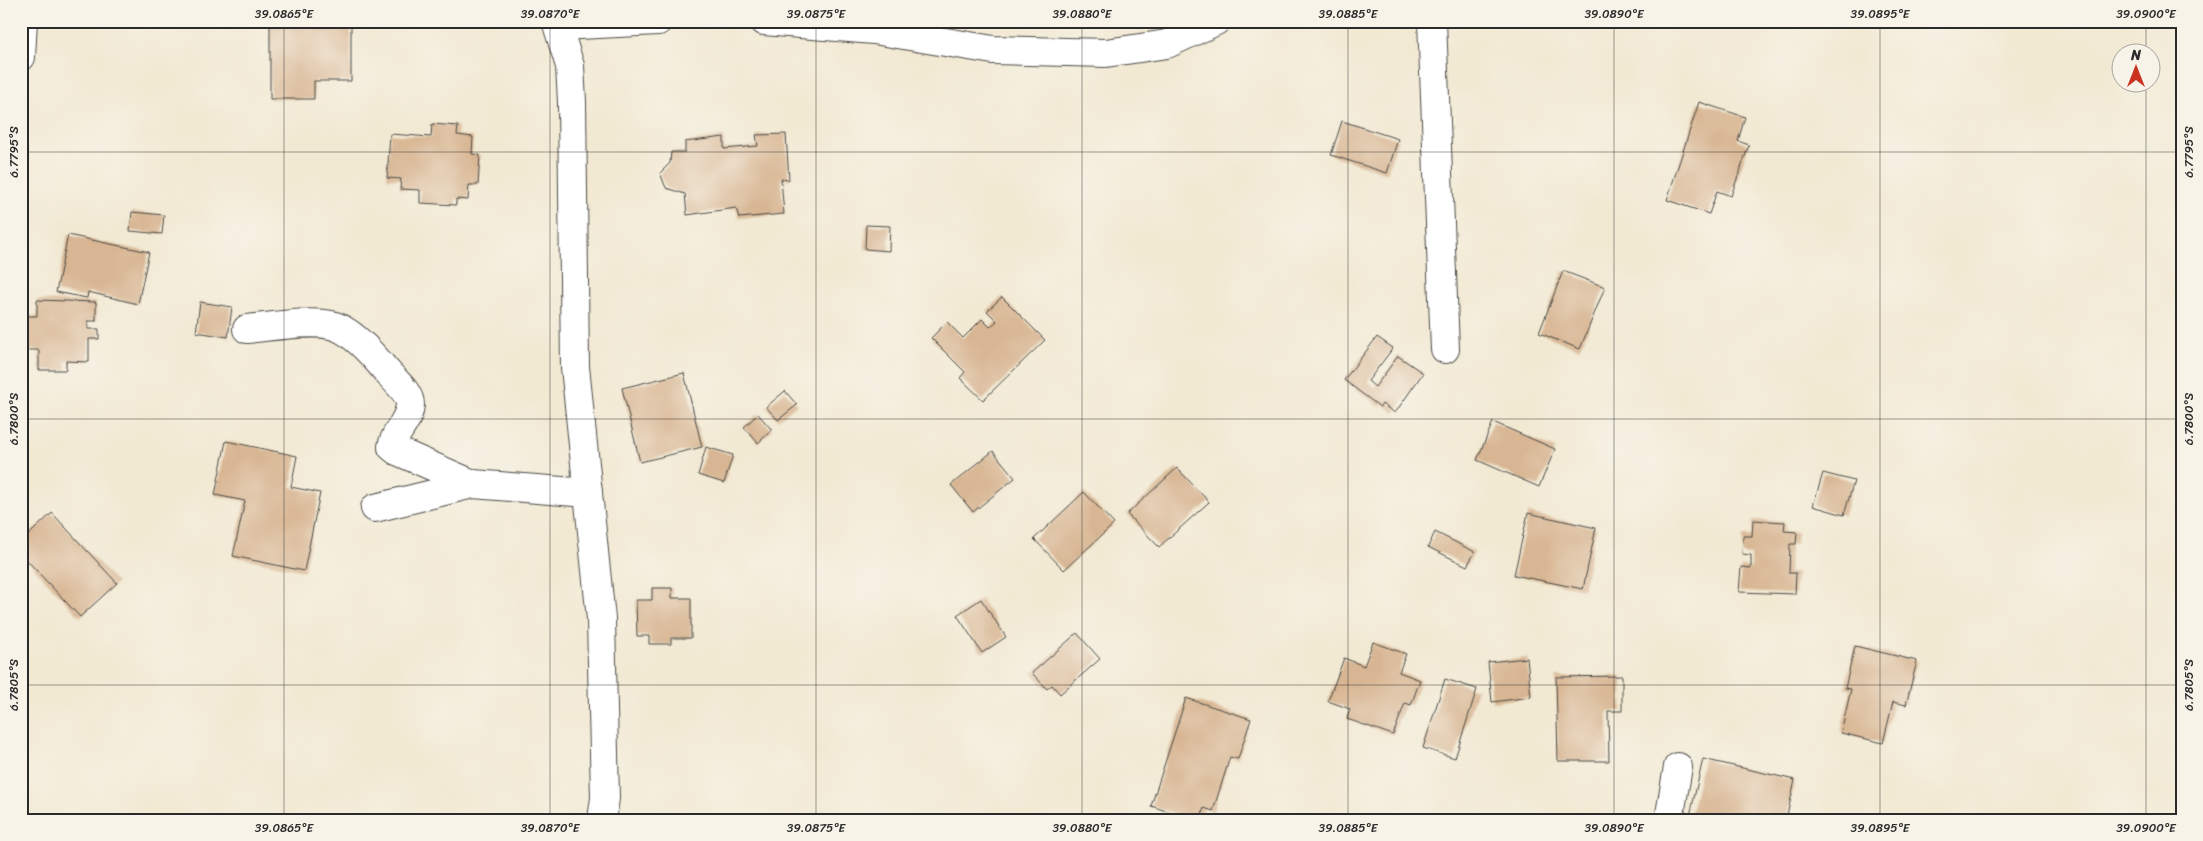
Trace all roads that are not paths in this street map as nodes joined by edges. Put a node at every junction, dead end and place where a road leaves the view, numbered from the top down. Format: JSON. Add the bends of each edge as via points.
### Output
{"nodes":[{"id":1,"x":23,"y":21,"type":"edge"},
{"id":2,"x":658,"y":21,"type":"edge"},
{"id":3,"x":764,"y":21,"type":"edge"},
{"id":4,"x":1216,"y":21,"type":"edge"},
{"id":5,"x":1432,"y":21,"type":"edge"},
{"id":6,"x":558,"y":24,"type":"edge"},
{"id":7,"x":1165,"y":33,"type":"edge"},
{"id":8,"x":21,"y":57,"type":"edge"},
{"id":9,"x":247,"y":329,"type":"dead end"},
{"id":10,"x":1445,"y":349,"type":"dead end"},
{"id":11,"x":473,"y":484,"type":"junction"},
{"id":12,"x":588,"y":493,"type":"junction"},
{"id":13,"x":375,"y":508,"type":"dead end"},
{"id":14,"x":1678,"y":767,"type":"dead end"},
{"id":15,"x":602,"y":820,"type":"edge"},
{"id":16,"x":1669,"y":820,"type":"edge"}],
"edges":[{"from":1,"to":8,"type":"street"},
{"from":2,"to":6,"type":"street"},
{"from":3,"to":7,"type":"street","via":[[874,30],[992,50],[1106,53]]},
{"from":4,"to":7,"type":"street"},
{"from":5,"to":10,"type":"street"},
{"from":6,"to":12,"type":"street","via":[[570,66],[575,368]]},
{"from":9,"to":11,"type":"street","via":[[332,325],[352,336],[408,396],[408,416],[392,447]]},
{"from":11,"to":12,"type":"street"},
{"from":11,"to":13,"type":"street"},
{"from":12,"to":15,"type":"street","via":[[601,619],[605,798]]},
{"from":14,"to":16,"type":"street"}]}
